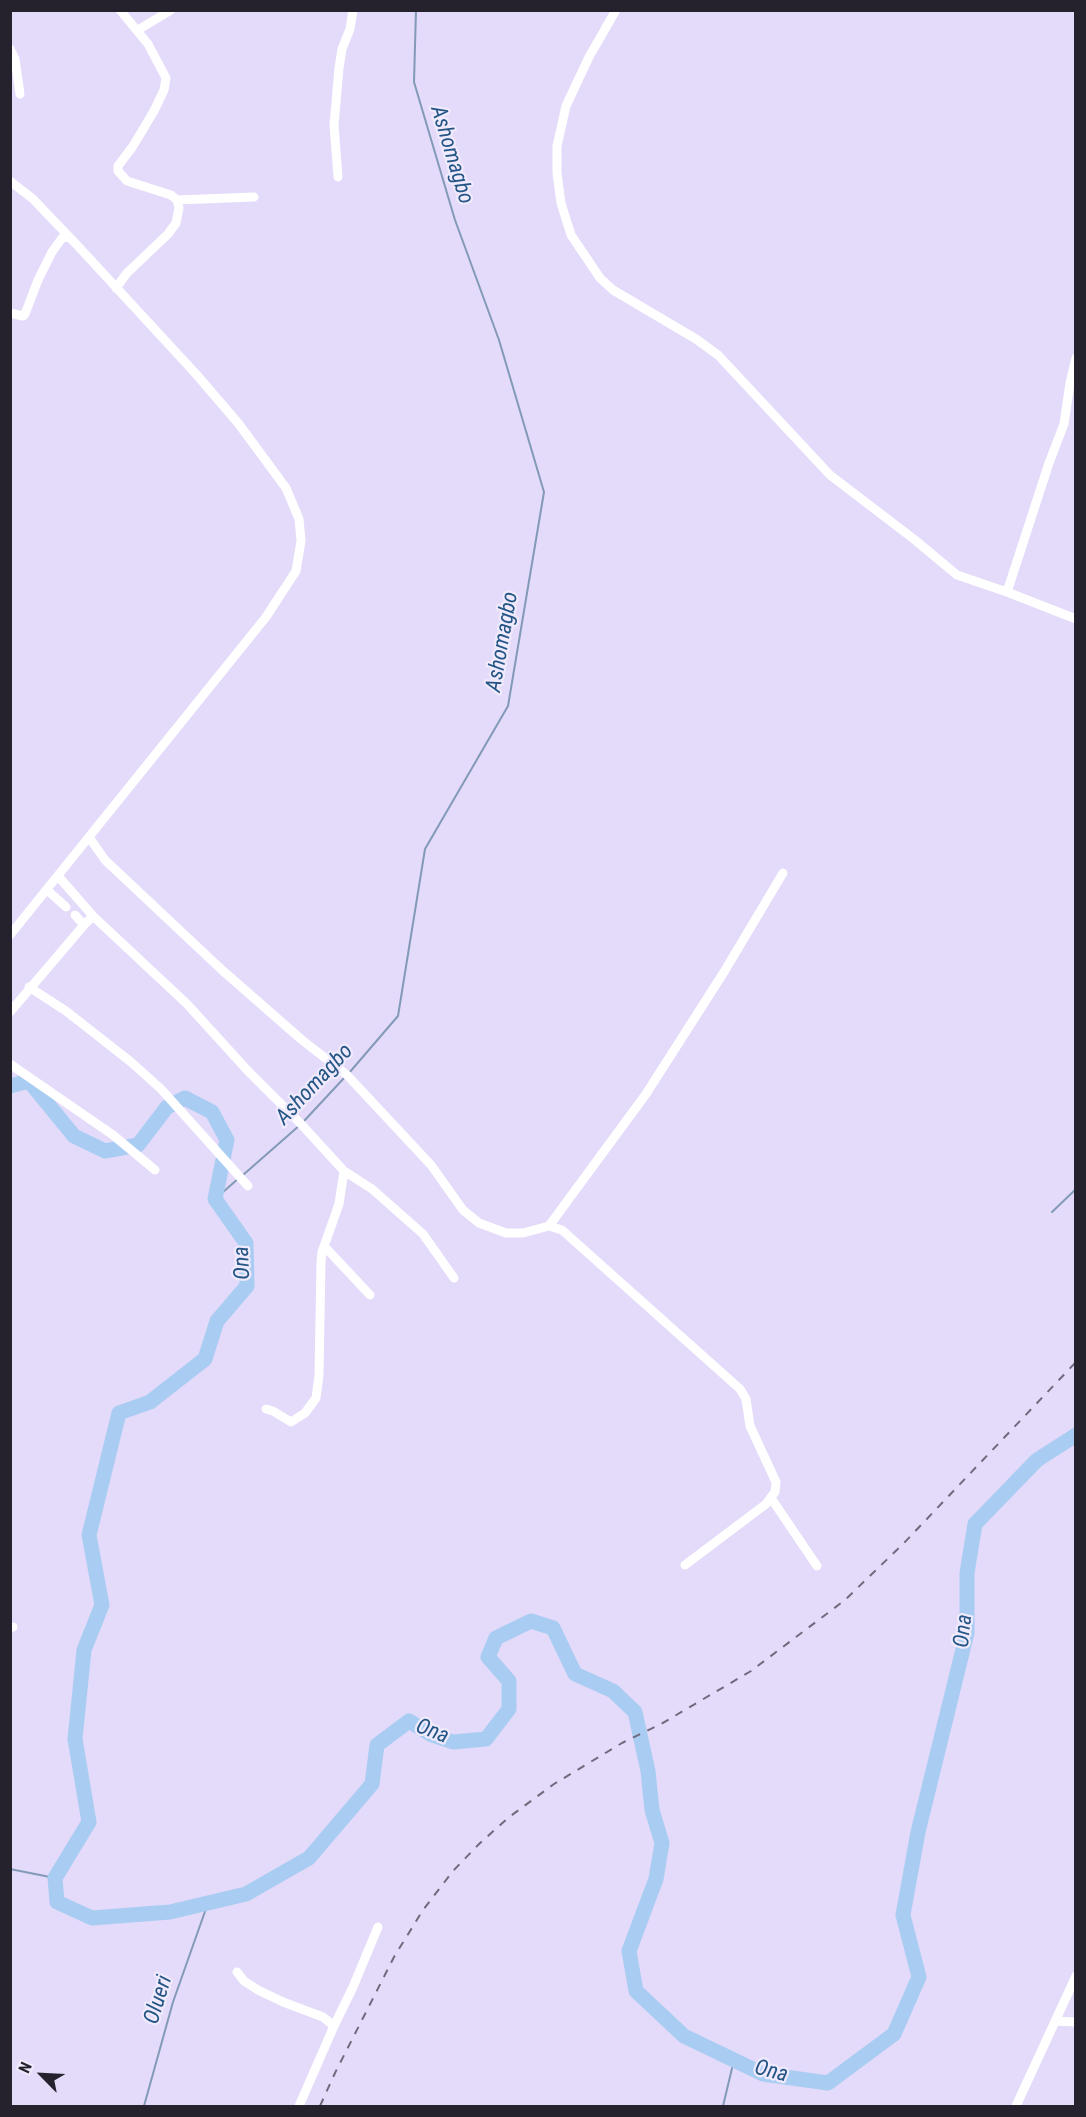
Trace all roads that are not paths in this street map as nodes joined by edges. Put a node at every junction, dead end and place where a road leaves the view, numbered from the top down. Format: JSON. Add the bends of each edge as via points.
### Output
{"nodes":[{"id":1,"x":120,"y":10,"type":"edge"},
{"id":2,"x":171,"y":10,"type":"edge"},
{"id":3,"x":353,"y":10,"type":"edge"},
{"id":4,"x":616,"y":10,"type":"edge"},
{"id":5,"x":138,"y":30,"type":"junction"},
{"id":6,"x":10,"y":50,"type":"edge"},
{"id":7,"x":20,"y":94,"type":"dead end"},
{"id":8,"x":338,"y":177,"type":"dead end"},
{"id":9,"x":10,"y":181,"type":"edge"},
{"id":10,"x":254,"y":197,"type":"dead end"},
{"id":11,"x":177,"y":200,"type":"junction"},
{"id":12,"x":69,"y":237,"type":"junction"},
{"id":13,"x":116,"y":288,"type":"junction"},
{"id":14,"x":10,"y":313,"type":"edge"},
{"id":15,"x":1076,"y":358,"type":"edge"},
{"id":16,"x":1007,"y":592,"type":"junction"},
{"id":17,"x":1076,"y":619,"type":"edge"},
{"id":18,"x":89,"y":837,"type":"junction"},
{"id":19,"x":783,"y":873,"type":"dead end"},
{"id":20,"x":58,"y":876,"type":"junction"},
{"id":21,"x":47,"y":890,"type":"junction"},
{"id":22,"x":66,"y":907,"type":"dead end"},
{"id":23,"x":75,"y":915,"type":"dead end"},
{"id":24,"x":93,"y":916,"type":"junction"},
{"id":25,"x":84,"y":925,"type":"junction"},
{"id":26,"x":10,"y":935,"type":"edge"},
{"id":27,"x":29,"y":987,"type":"junction"},
{"id":28,"x":10,"y":1012,"type":"edge"},
{"id":29,"x":10,"y":1064,"type":"edge"},
{"id":30,"x":155,"y":1170,"type":"dead end"},
{"id":31,"x":344,"y":1171,"type":"junction"},
{"id":32,"x":248,"y":1186,"type":"dead end"},
{"id":33,"x":549,"y":1226,"type":"junction"},
{"id":34,"x":324,"y":1246,"type":"junction"},
{"id":35,"x":454,"y":1278,"type":"dead end"},
{"id":36,"x":370,"y":1295,"type":"dead end"},
{"id":37,"x":266,"y":1409,"type":"dead end"},
{"id":38,"x":771,"y":1498,"type":"junction"},
{"id":39,"x":686,"y":1565,"type":"dead end"},
{"id":40,"x":817,"y":1566,"type":"dead end"},
{"id":41,"x":378,"y":1927,"type":"dead end"},
{"id":42,"x":237,"y":1972,"type":"dead end"},
{"id":43,"x":1076,"y":1976,"type":"edge"},
{"id":44,"x":1056,"y":2021,"type":"junction"},
{"id":45,"x":1076,"y":2022,"type":"edge"},
{"id":46,"x":334,"y":2026,"type":"junction"},
{"id":47,"x":299,"y":2106,"type":"edge"},
{"id":48,"x":1016,"y":2106,"type":"edge"}],
"edges":[{"from":1,"to":5,"type":"street"},
{"from":2,"to":5,"type":"street"},
{"from":3,"to":8,"type":"street","via":[[339,68],[334,125]]},
{"from":4,"to":16,"type":"street","via":[[566,106],[557,146],[561,203],[571,234],[585,257],[614,290],[718,355],[810,456],[852,494],[957,575]]},
{"from":5,"to":11,"type":"street","via":[[159,63],[166,84],[118,171],[127,181]]},
{"from":6,"to":7,"type":"street"},
{"from":9,"to":12,"type":"street"},
{"from":10,"to":11,"type":"street"},
{"from":11,"to":13,"type":"street","via":[[179,208],[173,228]]},
{"from":12,"to":13,"type":"street"},
{"from":12,"to":14,"type":"street","via":[[62,238],[51,252],[25,314]]},
{"from":13,"to":18,"type":"street","via":[[221,402],[270,464],[291,498],[299,519],[301,541],[296,571],[274,606]]},
{"from":15,"to":16,"type":"street","via":[[1064,424]]},
{"from":16,"to":17,"type":"street"},
{"from":18,"to":20,"type":"street"},
{"from":18,"to":33,"type":"street","via":[[112,866],[222,970],[347,1075],[431,1165],[463,1210],[479,1223],[506,1233]]},
{"from":19,"to":33,"type":"street","via":[[646,1094]]},
{"from":20,"to":21,"type":"street"},
{"from":20,"to":24,"type":"street"},
{"from":21,"to":22,"type":"street"},
{"from":21,"to":26,"type":"street"},
{"from":23,"to":25,"type":"street"},
{"from":24,"to":25,"type":"street"},
{"from":24,"to":31,"type":"street","via":[[187,1004]]},
{"from":25,"to":27,"type":"street"},
{"from":27,"to":28,"type":"street"},
{"from":27,"to":32,"type":"street","via":[[66,1011],[161,1089]]},
{"from":29,"to":30,"type":"street","via":[[113,1134]]},
{"from":31,"to":34,"type":"street","via":[[339,1204]]},
{"from":31,"to":35,"type":"street","via":[[372,1189],[423,1234]]},
{"from":33,"to":38,"type":"street","via":[[573,1239],[740,1389],[746,1399],[750,1426],[776,1482]]},
{"from":34,"to":36,"type":"street"},
{"from":34,"to":37,"type":"street","via":[[316,1398],[305,1413],[291,1422]]},
{"from":38,"to":39,"type":"street"},
{"from":38,"to":40,"type":"street"},
{"from":41,"to":46,"type":"street"},
{"from":42,"to":46,"type":"street","via":[[258,1990],[323,2017]]},
{"from":43,"to":44,"type":"street"},
{"from":44,"to":45,"type":"street"},
{"from":44,"to":48,"type":"street"},
{"from":46,"to":47,"type":"street"}]}
